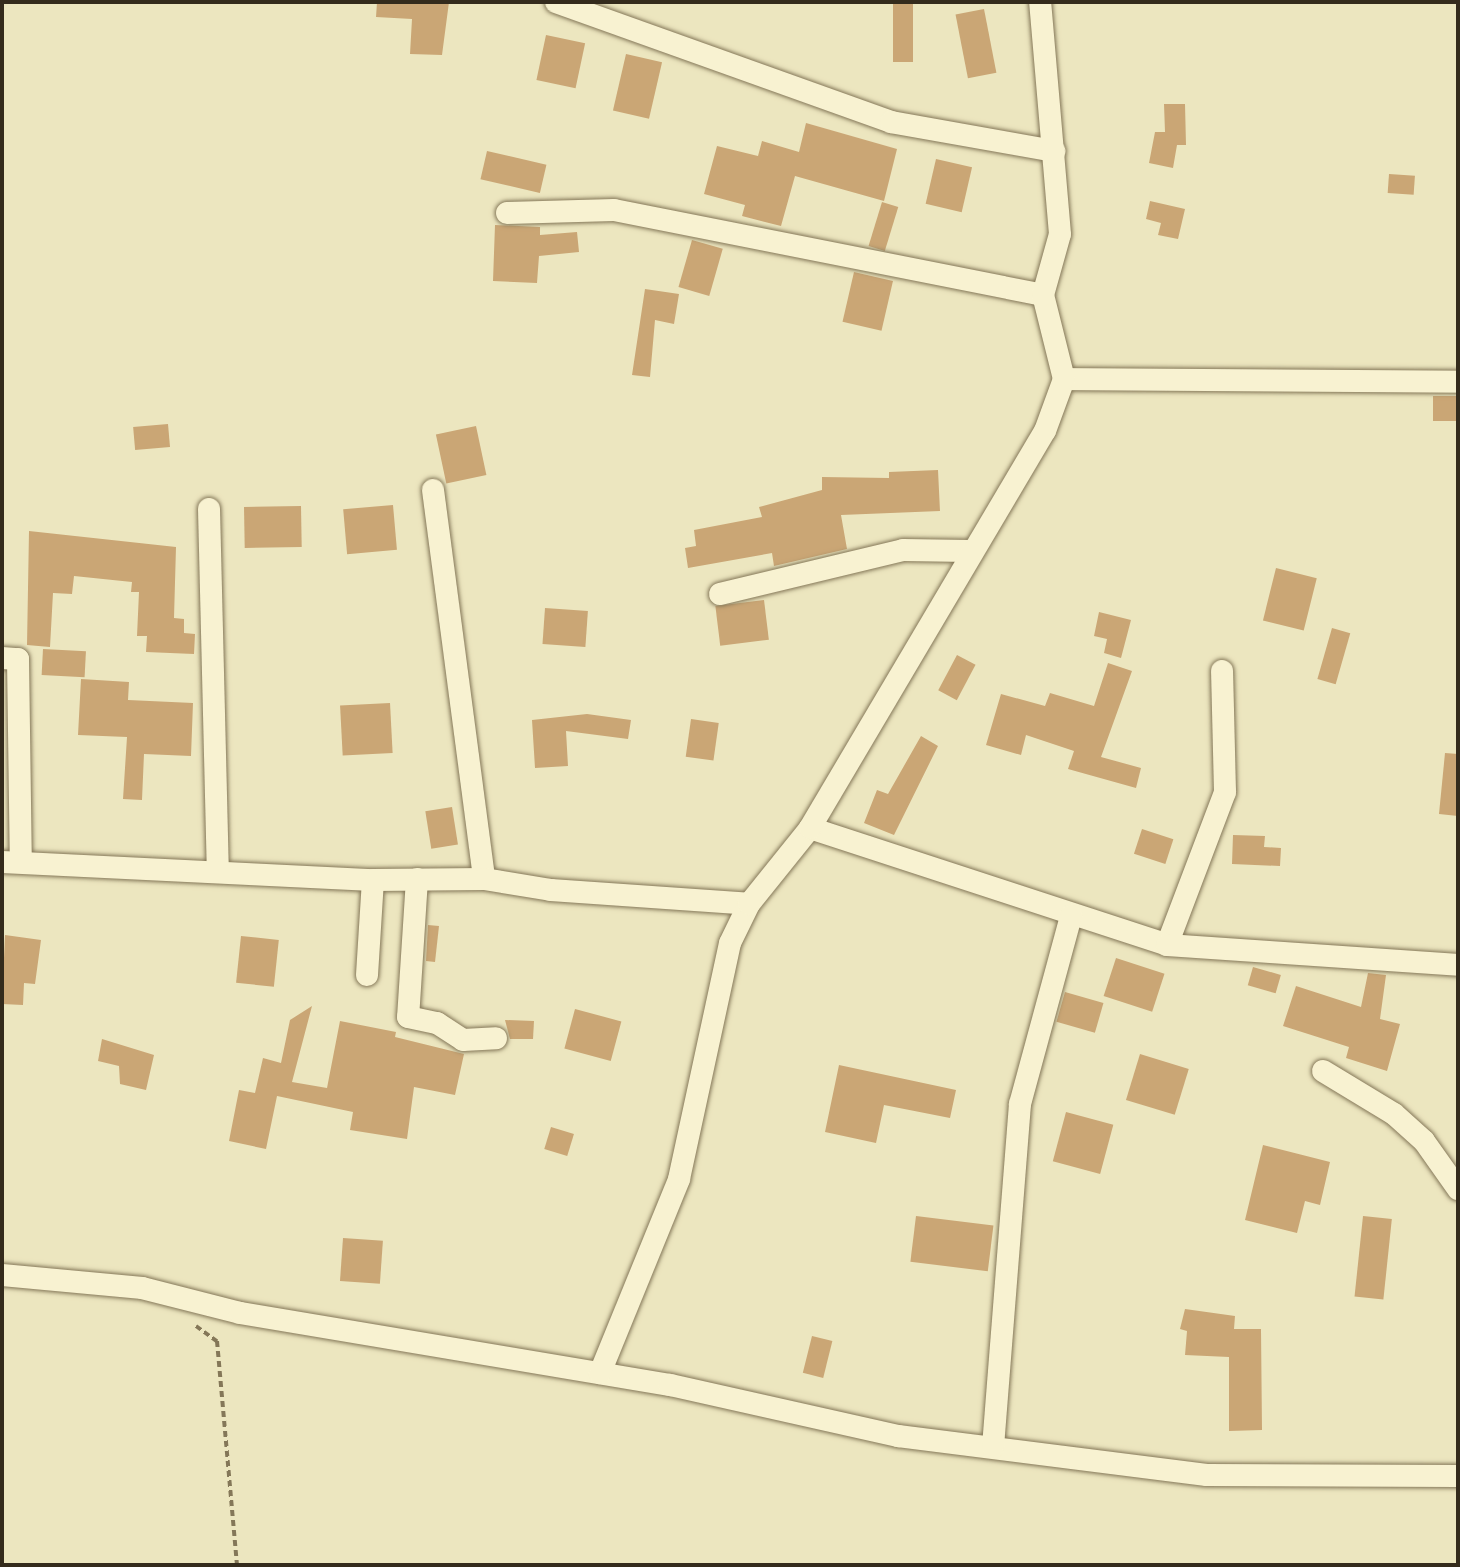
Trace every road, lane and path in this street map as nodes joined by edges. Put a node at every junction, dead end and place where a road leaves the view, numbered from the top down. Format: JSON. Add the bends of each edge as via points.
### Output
{"nodes":[{"id":1,"x":556,"y":2,"type":"edge"},
{"id":2,"x":1040,"y":2,"type":"edge"},
{"id":3,"x":1054,"y":151,"type":"junction"},
{"id":4,"x":507,"y":213,"type":"dead end"},
{"id":5,"x":1043,"y":295,"type":"junction"},
{"id":6,"x":1064,"y":379,"type":"junction"},
{"id":7,"x":1458,"y":382,"type":"edge"},
{"id":8,"x":433,"y":490,"type":"dead end"},
{"id":9,"x":209,"y":509,"type":"dead end"},
{"id":10,"x":970,"y":551,"type":"junction"},
{"id":11,"x":720,"y":594,"type":"dead end"},
{"id":12,"x":2,"y":658,"type":"edge"},
{"id":13,"x":1222,"y":671,"type":"dead end"},
{"id":14,"x":810,"y":828,"type":"junction"},
{"id":15,"x":11,"y":862,"type":"edge"},
{"id":16,"x":218,"y":871,"type":"junction"},
{"id":17,"x":417,"y":879,"type":"junction"},
{"id":18,"x":484,"y":879,"type":"junction"},
{"id":19,"x":373,"y":880,"type":"junction"},
{"id":20,"x":749,"y":904,"type":"junction"},
{"id":21,"x":1071,"y":916,"type":"junction"},
{"id":22,"x":1167,"y":945,"type":"junction"},
{"id":23,"x":1458,"y":965,"type":"edge"},
{"id":24,"x":367,"y":975,"type":"dead end"},
{"id":25,"x":496,"y":1038,"type":"dead end"},
{"id":26,"x":1323,"y":1071,"type":"dead end"},
{"id":27,"x":1458,"y":1189,"type":"edge"},
{"id":28,"x":2,"y":1275,"type":"edge"},
{"id":29,"x":192,"y":1323,"type":"dead end"},
{"id":30,"x":600,"y":1373,"type":"junction"},
{"id":31,"x":993,"y":1447,"type":"junction"},
{"id":32,"x":1458,"y":1476,"type":"edge"},
{"id":33,"x":237,"y":1565,"type":"edge"}],
"edges":[{"from":1,"to":3,"type":"street","via":[[891,122]]},
{"from":2,"to":3,"type":"street"},
{"from":3,"to":5,"type":"street","via":[[1060,234]]},
{"from":4,"to":5,"type":"street","via":[[614,210]]},
{"from":5,"to":6,"type":"street"},
{"from":6,"to":7,"type":"street"},
{"from":6,"to":10,"type":"street","via":[[1045,431]]},
{"from":8,"to":18,"type":"street"},
{"from":9,"to":16,"type":"street"},
{"from":10,"to":11,"type":"street","via":[[903,550]]},
{"from":10,"to":14,"type":"street"},
{"from":12,"to":15,"type":"street","via":[[18,659]]},
{"from":13,"to":22,"type":"street","via":[[1225,792]]},
{"from":14,"to":20,"type":"street"},
{"from":14,"to":21,"type":"street"},
{"from":15,"to":16,"type":"street"},
{"from":16,"to":19,"type":"street"},
{"from":17,"to":18,"type":"street"},
{"from":17,"to":19,"type":"street"},
{"from":17,"to":25,"type":"street","via":[[408,1017],[437,1023],[463,1040]]},
{"from":18,"to":20,"type":"street","via":[[551,890]]},
{"from":19,"to":24,"type":"street"},
{"from":20,"to":30,"type":"street","via":[[720,974],[679,1179]]},
{"from":21,"to":22,"type":"street"},
{"from":21,"to":31,"type":"street","via":[[1020,1104]]},
{"from":22,"to":23,"type":"street"},
{"from":26,"to":27,"type":"street","via":[[1394,1114],[1424,1141]]},
{"from":28,"to":30,"type":"street","via":[[142,1288],[240,1313]]},
{"from":29,"to":33,"type":"path","via":[[217,1341]]},
{"from":30,"to":31,"type":"street","via":[[898,1436]]},
{"from":31,"to":32,"type":"street","via":[[1207,1475]]}]}
